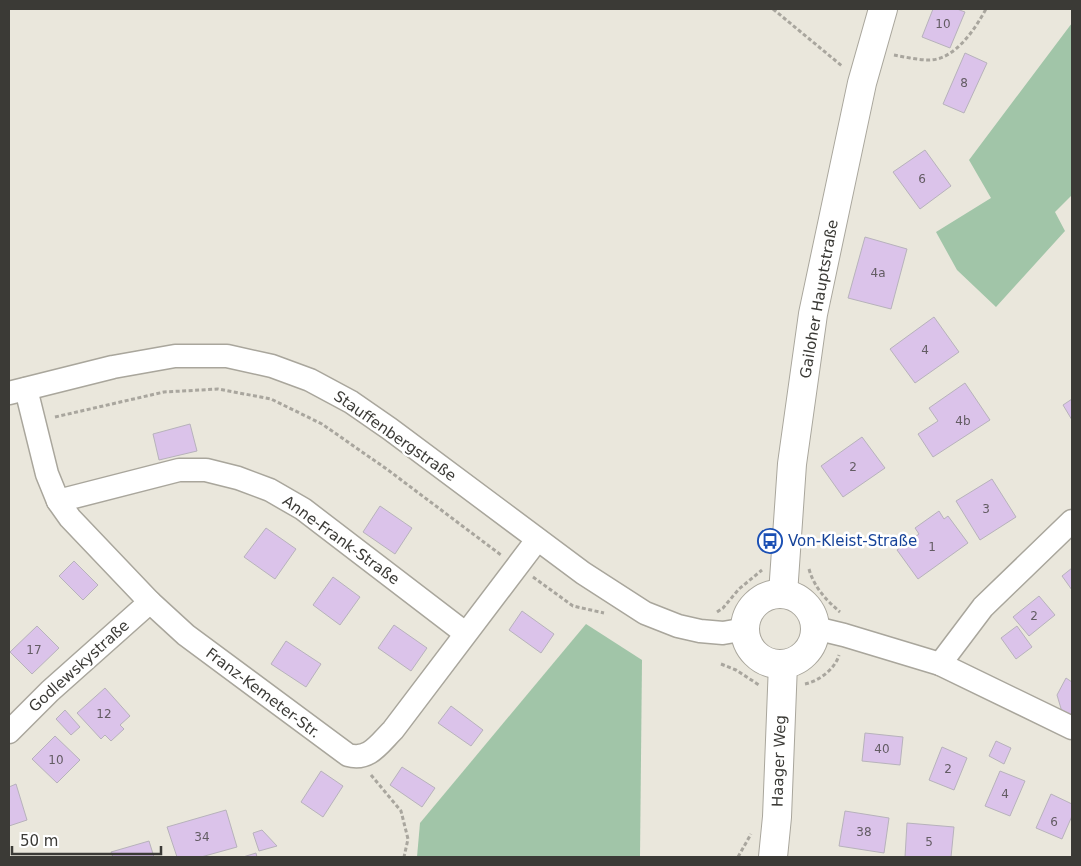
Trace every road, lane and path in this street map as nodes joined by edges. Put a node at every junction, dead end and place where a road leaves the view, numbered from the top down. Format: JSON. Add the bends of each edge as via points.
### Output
{"nodes":[{"id":1,"x":774,"y":9,"type":"edge"},
{"id":2,"x":883,"y":9,"type":"edge"},
{"id":3,"x":986,"y":9,"type":"edge"},
{"id":4,"x":871,"y":52,"type":"junction"},
{"id":5,"x":862,"y":83,"type":"junction"},
{"id":6,"x":18,"y":391,"type":"edge"},
{"id":7,"x":34,"y":421,"type":"junction"},
{"id":8,"x":58,"y":501,"type":"junction"},
{"id":9,"x":1072,"y":521,"type":"edge"},
{"id":10,"x":537,"y":540,"type":"junction"},
{"id":11,"x":785,"y":564,"type":"junction"},
{"id":12,"x":517,"y":566,"type":"junction"},
{"id":13,"x":783,"y":594,"type":"junction"},
{"id":14,"x":150,"y":602,"type":"junction"},
{"id":15,"x":573,"y":606,"type":"dead end"},
{"id":16,"x":723,"y":608,"type":"dead end"},
{"id":17,"x":746,"y":628,"type":"junction"},
{"id":18,"x":815,"y":628,"type":"junction"},
{"id":19,"x":465,"y":633,"type":"junction"},
{"id":20,"x":844,"y":635,"type":"junction"},
{"id":21,"x":721,"y":664,"type":"dead end"},
{"id":22,"x":940,"y":664,"type":"junction"},
{"id":23,"x":782,"y":676,"type":"junction"},
{"id":24,"x":1072,"y":728,"type":"edge"},
{"id":25,"x":9,"y":732,"type":"edge"},
{"id":26,"x":357,"y":758,"type":"junction"},
{"id":27,"x":404,"y":857,"type":"edge"},
{"id":28,"x":773,"y":857,"type":"edge"}],
"edges":[{"from":1,"to":5,"type":"path"},
{"from":2,"to":4,"type":"street","name":"Gailoher Hauptstraße"},
{"from":3,"to":4,"type":"path","via":[[953,52],[931,60]]},
{"from":4,"to":5,"type":"street","name":"Gailoher Hauptstraße"},
{"from":5,"to":11,"type":"street","name":"Gailoher Hauptstraße","via":[[813,314],[792,464]]},
{"from":6,"to":7,"type":"street","name":"Franz-Kemeter-Str."},
{"from":6,"to":10,"type":"street","name":"Stauffenbergstraße","via":[[113,367],[174,356],[227,356],[272,366],[310,380],[350,402]]},
{"from":7,"to":8,"type":"street","name":"Franz-Kemeter-Str."},
{"from":7,"to":12,"type":"path","via":[[164,392],[218,389],[271,399],[322,424]]},
{"from":8,"to":14,"type":"street","name":"Franz-Kemeter-Str.","via":[[90,540]]},
{"from":8,"to":19,"type":"street","name":"Anne-Frank-Straße","via":[[179,470],[206,470],[238,478],[270,490],[303,509]]},
{"from":9,"to":22,"type":"street","via":[[983,607]]},
{"from":10,"to":12,"type":"street"},
{"from":10,"to":17,"type":"street","name":"Stauffenbergstraße","via":[[646,613],[700,631],[723,633]]},
{"from":11,"to":13,"type":"street","name":"Gailoher Hauptstraße"},
{"from":11,"to":16,"type":"path","via":[[768,562]]},
{"from":11,"to":20,"type":"path","via":[[808,566],[812,580],[822,594],[848,618]]},
{"from":12,"to":15,"type":"path"},
{"from":12,"to":19,"type":"street"},
{"from":13,"to":17,"type":"street","via":[[772,595],[753,608]]},
{"from":13,"to":18,"type":"street","via":[[793,596],[806,605],[814,618]]},
{"from":14,"to":25,"type":"street","name":"Godlewskystraße"},
{"from":14,"to":26,"type":"street","name":"Franz-Kemeter-Str.","via":[[186,635],[328,742]]},
{"from":17,"to":23,"type":"street","via":[[752,650],[771,663]]},
{"from":18,"to":20,"type":"street"},
{"from":18,"to":23,"type":"street","via":[[810,648]]},
{"from":19,"to":26,"type":"street","via":[[392,730],[377,747]]},
{"from":20,"to":22,"type":"street"},
{"from":20,"to":23,"type":"path","via":[[838,659],[828,673],[792,688]]},
{"from":21,"to":23,"type":"path","via":[[765,690]]},
{"from":22,"to":24,"type":"street"},
{"from":23,"to":28,"type":"street","name":"Haager Weg"},
{"from":26,"to":27,"type":"path","via":[[401,812],[408,839]]}]}
